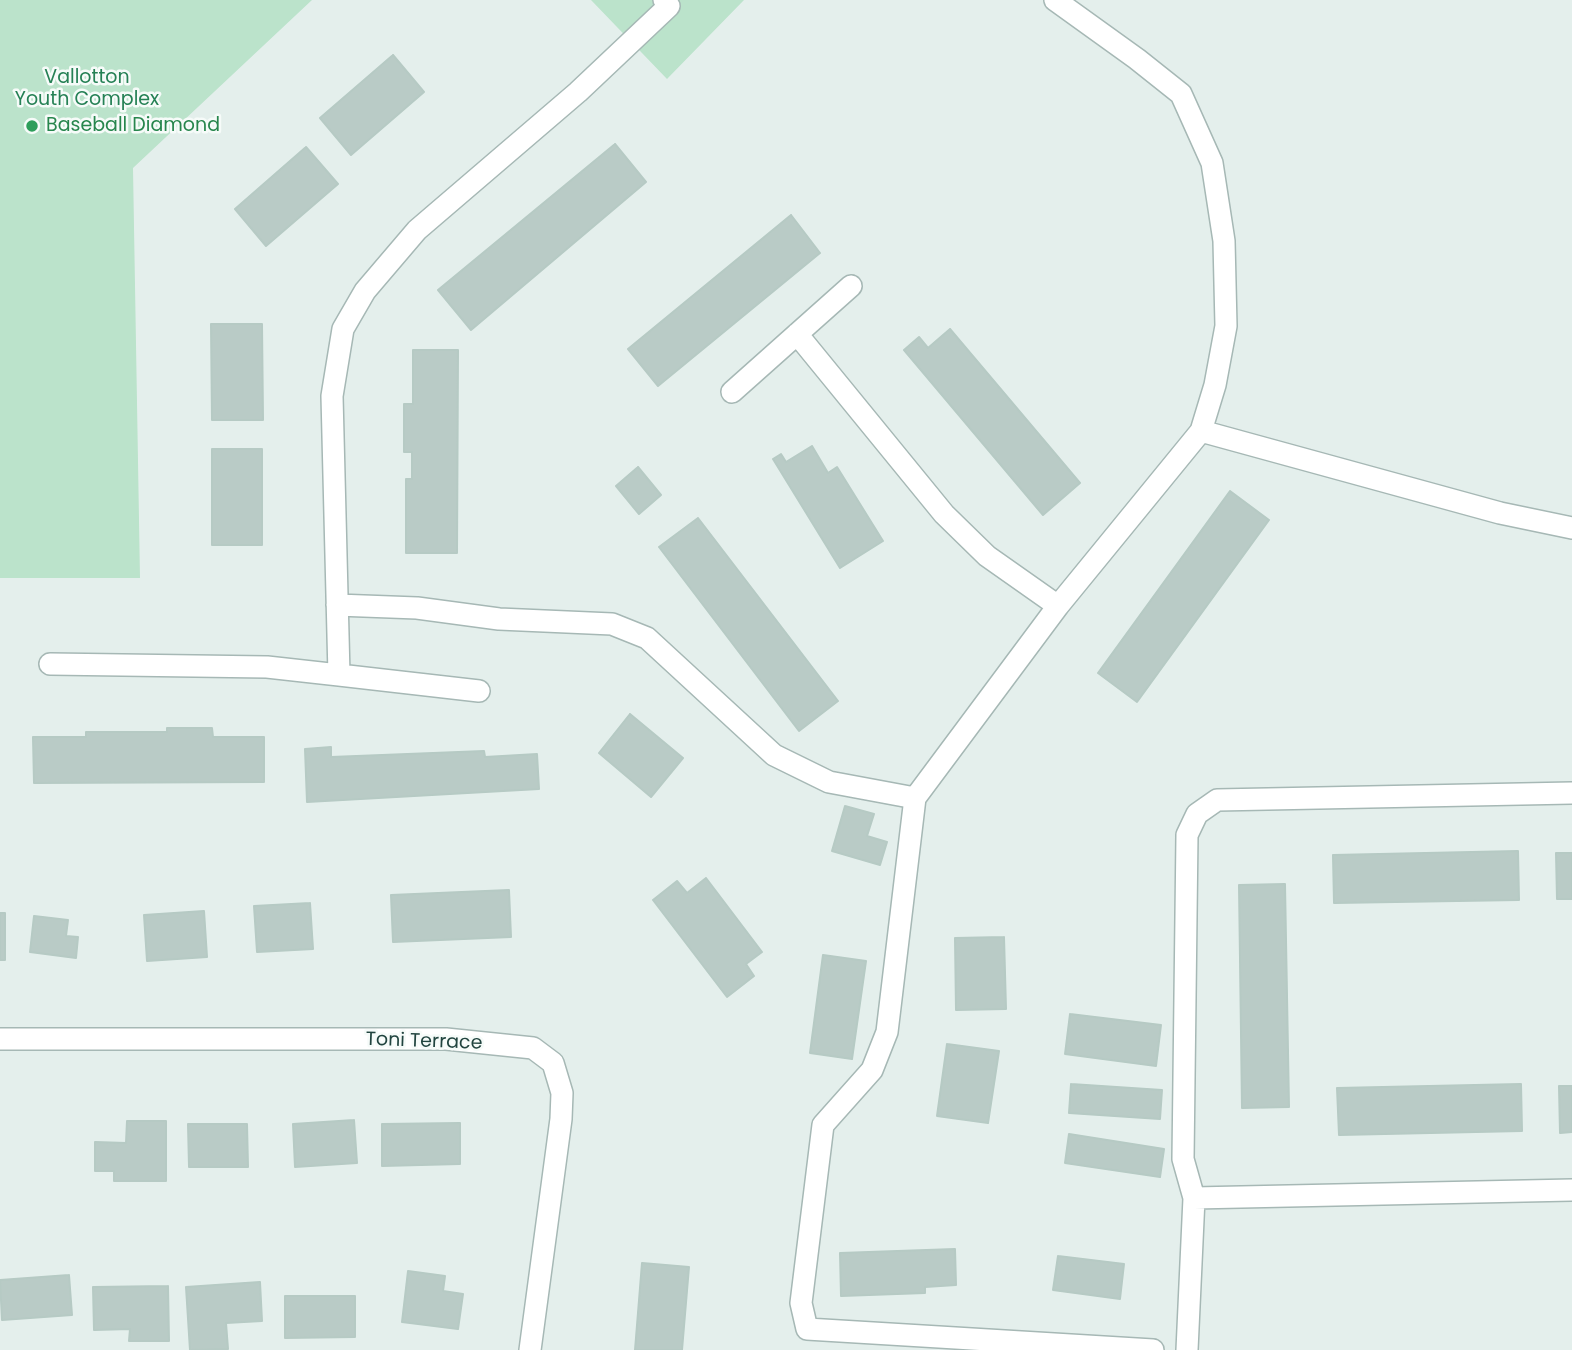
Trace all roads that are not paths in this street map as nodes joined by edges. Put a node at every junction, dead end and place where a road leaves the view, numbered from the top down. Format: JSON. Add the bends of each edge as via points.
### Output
{"nodes":[{"id":1,"x":1055,"y":0,"type":"edge"},
{"id":2,"x":669,"y":2,"type":"edge"},
{"id":3,"x":851,"y":286,"type":"dead end"},
{"id":4,"x":797,"y":334,"type":"junction"},
{"id":5,"x":732,"y":392,"type":"dead end"},
{"id":6,"x":1201,"y":431,"type":"junction"},
{"id":7,"x":1572,"y":528,"type":"edge"},
{"id":8,"x":337,"y":605,"type":"junction"},
{"id":9,"x":1058,"y":606,"type":"junction"},
{"id":10,"x":50,"y":664,"type":"dead end"},
{"id":11,"x":339,"y":675,"type":"junction"},
{"id":12,"x":479,"y":691,"type":"dead end"},
{"id":13,"x":1572,"y":793,"type":"edge"},
{"id":14,"x":915,"y":798,"type":"junction"},
{"id":15,"x":0,"y":1039,"type":"edge"},
{"id":16,"x":1572,"y":1191,"type":"edge"},
{"id":17,"x":1194,"y":1198,"type":"junction"},
{"id":18,"x":1053,"y":1347,"type":"edge"},
{"id":19,"x":530,"y":1350,"type":"edge"},
{"id":20,"x":1153,"y":1350,"type":"edge"},
{"id":21,"x":1187,"y":1350,"type":"edge"}],
"edges":[{"from":1,"to":6,"type":"street","via":[[1181,94],[1212,163],[1224,241],[1226,326]]},
{"from":2,"to":8,"type":"street","via":[[578,92],[417,230],[365,291],[343,329],[332,396]]},
{"from":3,"to":4,"type":"street"},
{"from":4,"to":5,"type":"street"},
{"from":4,"to":9,"type":"street","via":[[944,514],[987,556]]},
{"from":6,"to":7,"type":"street","via":[[1500,513]]},
{"from":6,"to":9,"type":"street"},
{"from":8,"to":11,"type":"street"},
{"from":8,"to":14,"type":"street","via":[[612,624],[646,638],[774,755],[829,782]]},
{"from":9,"to":14,"type":"street"},
{"from":10,"to":11,"type":"street","via":[[267,667]]},
{"from":11,"to":12,"type":"street"},
{"from":13,"to":17,"type":"street","via":[[1217,800],[1197,814],[1187,835],[1184,1145]]},
{"from":14,"to":18,"type":"street","via":[[887,1032],[872,1070],[823,1125],[801,1303],[807,1329]]},
{"from":15,"to":19,"type":"street","name":"Toni Terrace","via":[[446,1039],[533,1048],[552,1063],[562,1093]]},
{"from":16,"to":17,"type":"street"},
{"from":17,"to":21,"type":"street"},
{"from":18,"to":20,"type":"street"}]}
